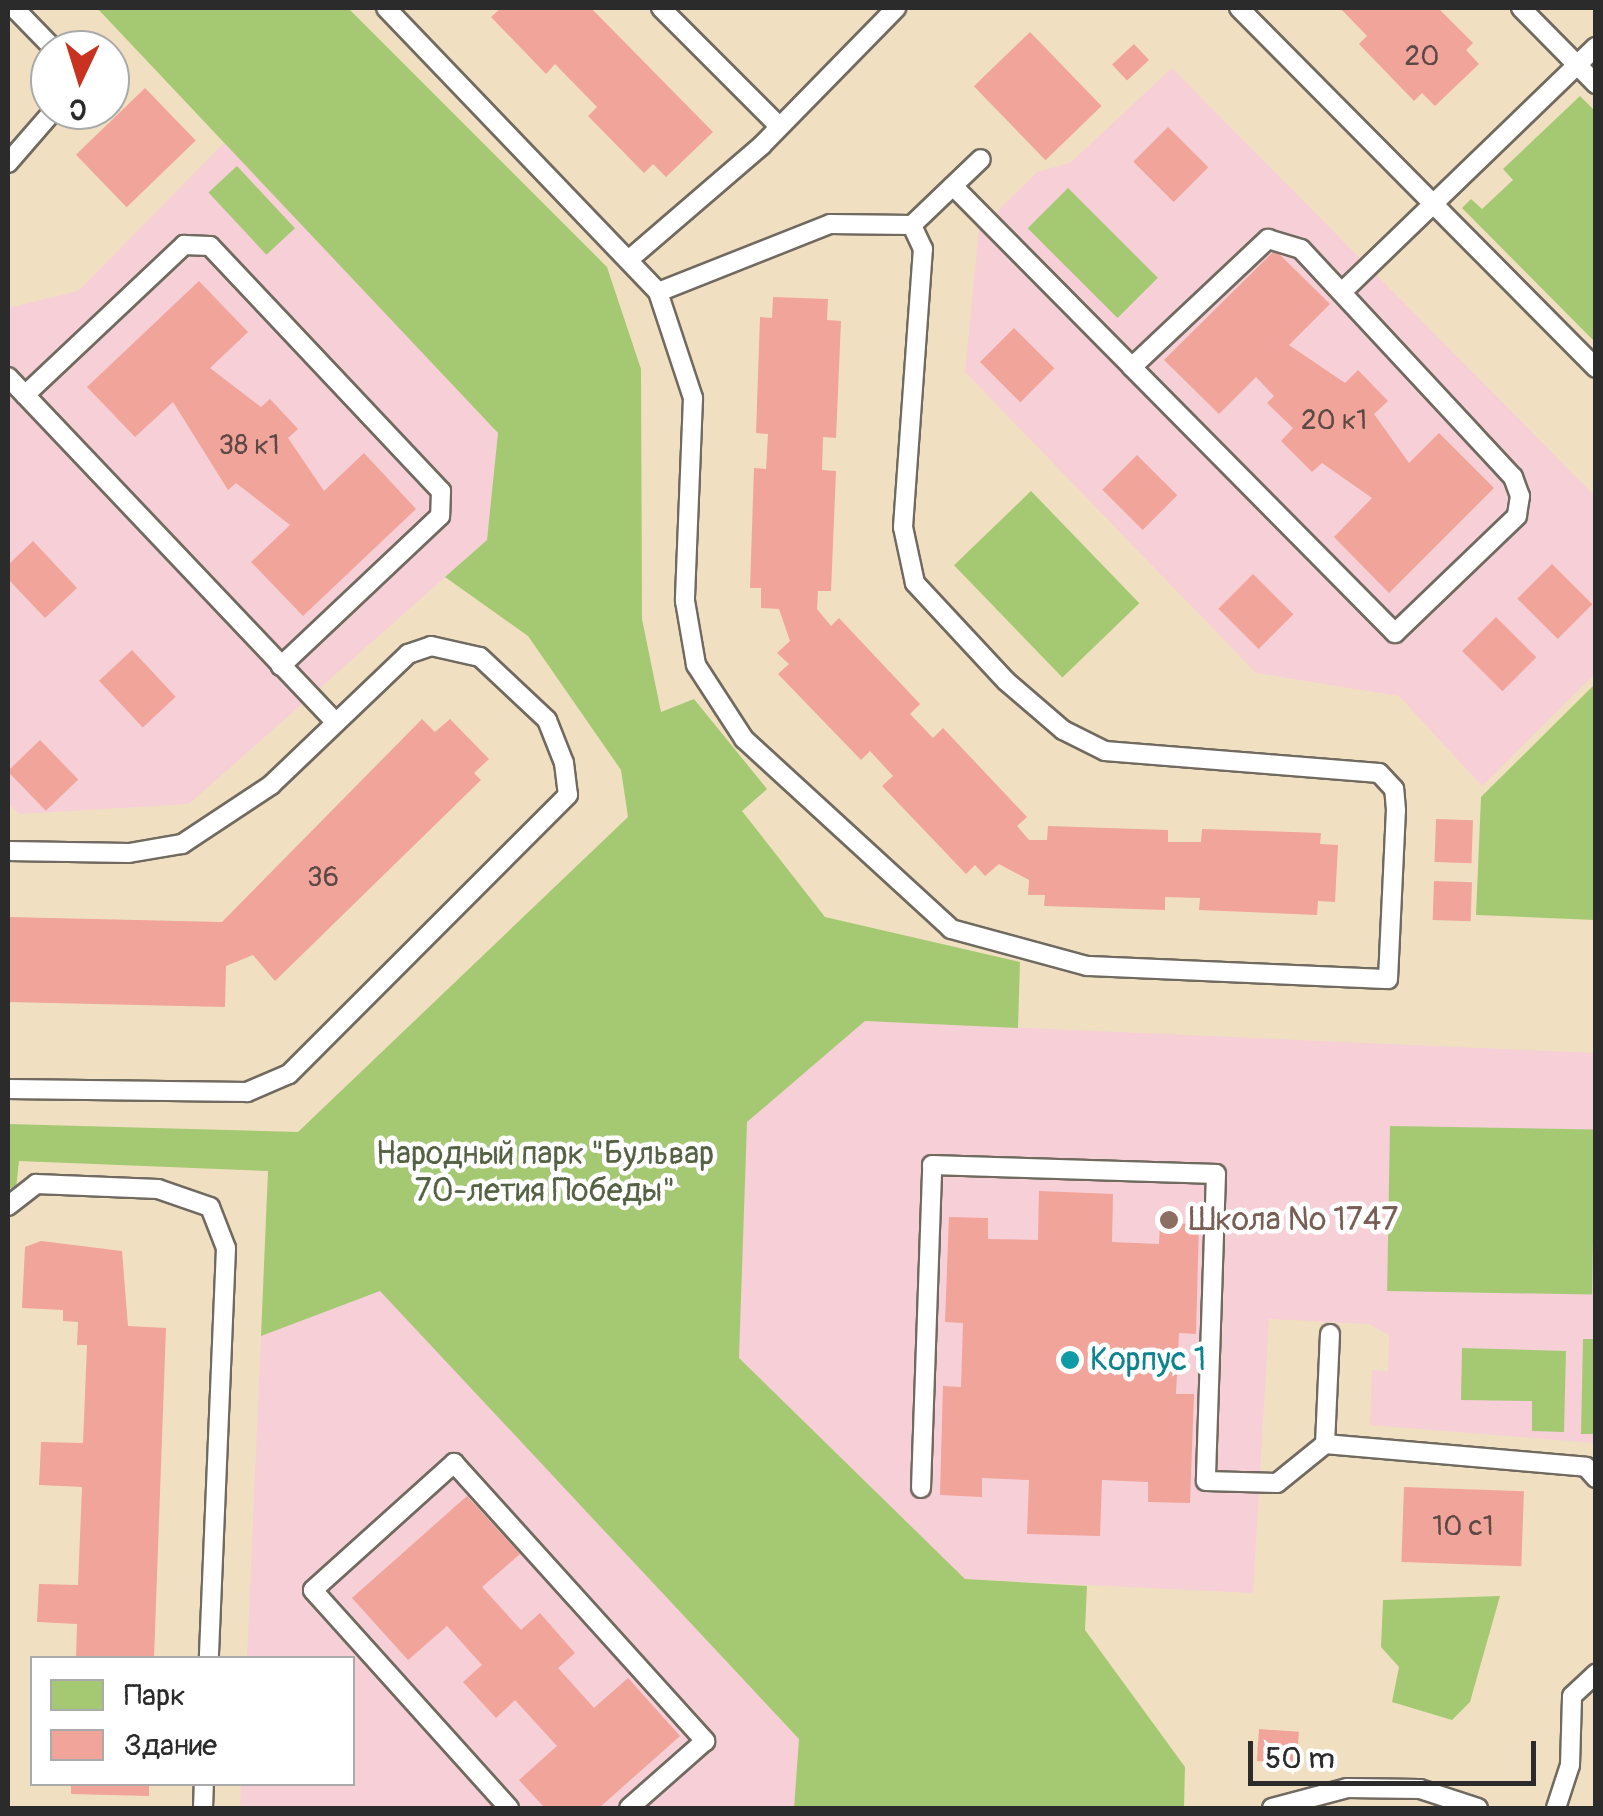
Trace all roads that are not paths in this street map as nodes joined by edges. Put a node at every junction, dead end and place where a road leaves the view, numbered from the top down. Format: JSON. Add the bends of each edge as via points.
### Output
{"nodes":[{"id":1,"x":14,"y":8,"type":"edge"},
{"id":2,"x":386,"y":8,"type":"edge"},
{"id":3,"x":661,"y":8,"type":"edge"},
{"id":4,"x":896,"y":8,"type":"edge"},
{"id":5,"x":1239,"y":8,"type":"edge"},
{"id":6,"x":1521,"y":8,"type":"edge"},
{"id":7,"x":35,"y":30,"type":"edge"},
{"id":8,"x":1596,"y":47,"type":"edge"},
{"id":9,"x":1577,"y":65,"type":"junction"},
{"id":10,"x":1596,"y":84,"type":"edge"},
{"id":11,"x":775,"y":122,"type":"junction"},
{"id":12,"x":37,"y":130,"type":"edge"},
{"id":13,"x":981,"y":159,"type":"dead end"},
{"id":14,"x":8,"y":163,"type":"edge"},
{"id":15,"x":953,"y":186,"type":"junction"},
{"id":16,"x":1433,"y":204,"type":"junction"},
{"id":17,"x":912,"y":225,"type":"junction"},
{"id":18,"x":632,"y":257,"type":"junction"},
{"id":19,"x":658,"y":292,"type":"junction"},
{"id":20,"x":1342,"y":292,"type":"junction"},
{"id":21,"x":1132,"y":367,"type":"junction"},
{"id":22,"x":1596,"y":368,"type":"edge"},
{"id":23,"x":8,"y":377,"type":"edge"},
{"id":24,"x":25,"y":395,"type":"junction"},
{"id":25,"x":282,"y":666,"type":"junction"},
{"id":26,"x":334,"y":722,"type":"junction"},
{"id":27,"x":8,"y":850,"type":"edge"},
{"id":28,"x":8,"y":1089,"type":"edge"},
{"id":29,"x":8,"y":1206,"type":"edge"},
{"id":30,"x":1330,"y":1334,"type":"dead end"},
{"id":31,"x":1325,"y":1444,"type":"junction"},
{"id":32,"x":1596,"y":1478,"type":"edge"},
{"id":33,"x":921,"y":1488,"type":"dead end"},
{"id":34,"x":209,"y":1656,"type":"edge"},
{"id":35,"x":1596,"y":1674,"type":"edge"},
{"id":36,"x":509,"y":1808,"type":"edge"},
{"id":37,"x":629,"y":1808,"type":"edge"},
{"id":38,"x":1272,"y":1808,"type":"edge"},
{"id":39,"x":1478,"y":1808,"type":"edge"},
{"id":40,"x":1556,"y":1808,"type":"edge"}],
"edges":[{"from":1,"to":7,"type":"lane"},
{"from":2,"to":18,"type":"lane"},
{"from":3,"to":11,"type":"lane"},
{"from":4,"to":11,"type":"lane"},
{"from":5,"to":16,"type":"lane"},
{"from":6,"to":9,"type":"lane"},
{"from":8,"to":9,"type":"lane"},
{"from":9,"to":10,"type":"lane"},
{"from":9,"to":16,"type":"lane"},
{"from":11,"to":18,"type":"lane","via":[[762,145]]},
{"from":12,"to":14,"type":"lane"},
{"from":13,"to":15,"type":"lane"},
{"from":15,"to":17,"type":"lane"},
{"from":15,"to":21,"type":"lane"},
{"from":16,"to":20,"type":"lane"},
{"from":16,"to":22,"type":"lane"},
{"from":17,"to":19,"type":"lane","via":[[830,224]]},
{"from":17,"to":19,"type":"lane","via":[[922,249],[903,527],[915,582],[1006,681],[1063,730],[1105,751],[1379,773],[1394,788],[1396,810],[1388,978],[1087,966],[951,929],[744,739],[696,665],[685,601],[693,398]]},
{"from":18,"to":19,"type":"lane"},
{"from":20,"to":21,"type":"lane","via":[[1302,248],[1268,238]]},
{"from":20,"to":21,"type":"lane","via":[[1514,478],[1520,496],[1517,516],[1395,634]]},
{"from":23,"to":24,"type":"lane"},
{"from":24,"to":25,"type":"lane"},
{"from":24,"to":25,"type":"lane","via":[[184,245],[210,246],[441,491],[440,516]]},
{"from":25,"to":26,"type":"lane"},
{"from":26,"to":27,"type":"lane","via":[[271,786],[182,844],[128,854]]},
{"from":26,"to":28,"type":"lane","via":[[408,654],[456,647],[480,657],[547,720],[568,795],[288,1074],[247,1092]]},
{"from":29,"to":34,"type":"lane","via":[[36,1184],[158,1189],[210,1208],[226,1248]]},
{"from":30,"to":31,"type":"lane"},
{"from":31,"to":32,"type":"lane","via":[[1586,1466]]},
{"from":31,"to":33,"type":"lane","via":[[1277,1483],[1206,1481],[1216,1174],[932,1164]]},
{"from":35,"to":40,"type":"lane","via":[[1572,1696],[1570,1765]]},
{"from":36,"to":37,"type":"lane","via":[[312,1590],[454,1463],[704,1741]]},
{"from":38,"to":39,"type":"lane","via":[[1347,1788],[1420,1789]]}]}
